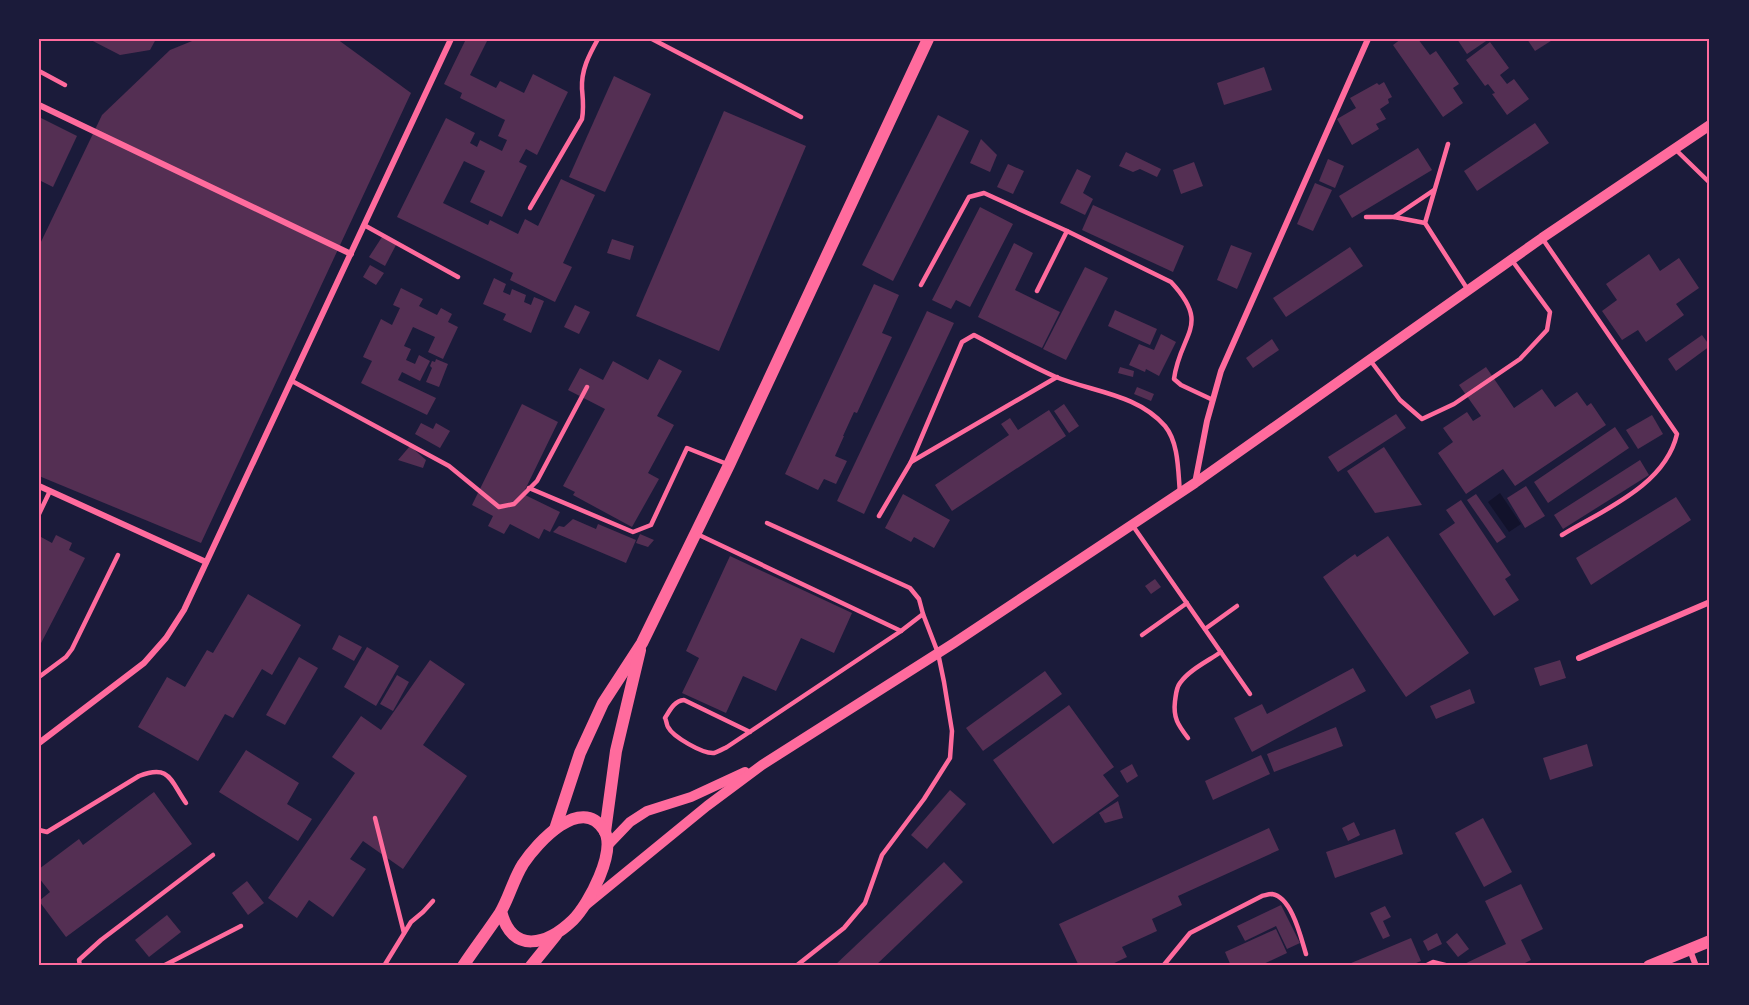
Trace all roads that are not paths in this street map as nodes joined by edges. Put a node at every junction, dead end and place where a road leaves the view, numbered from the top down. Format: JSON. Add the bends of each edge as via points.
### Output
{"nodes":[{"id":1,"x":451,"y":39,"type":"edge"},
{"id":2,"x":598,"y":39,"type":"edge"},
{"id":3,"x":652,"y":39,"type":"edge"},
{"id":4,"x":928,"y":39,"type":"edge"},
{"id":5,"x":1368,"y":39,"type":"edge"},
{"id":6,"x":39,"y":71,"type":"edge"},
{"id":7,"x":65,"y":85,"type":"dead end"},
{"id":8,"x":39,"y":105,"type":"edge"},
{"id":9,"x":801,"y":117,"type":"dead end"},
{"id":10,"x":1710,"y":125,"type":"edge"},
{"id":11,"x":1448,"y":144,"type":"dead end"},
{"id":12,"x":1674,"y":148,"type":"junction"},
{"id":13,"x":1710,"y":183,"type":"edge"},
{"id":14,"x":1435,"y":189,"type":"junction"},
{"id":15,"x":530,"y":208,"type":"dead end"},
{"id":16,"x":1366,"y":217,"type":"dead end"},
{"id":17,"x":1394,"y":217,"type":"junction"},
{"id":18,"x":1425,"y":223,"type":"junction"},
{"id":19,"x":364,"y":225,"type":"junction"},
{"id":20,"x":1067,"y":231,"type":"junction"},
{"id":21,"x":1542,"y":238,"type":"junction"},
{"id":22,"x":351,"y":254,"type":"junction"},
{"id":23,"x":1511,"y":259,"type":"junction"},
{"id":24,"x":458,"y":277,"type":"dead end"},
{"id":25,"x":921,"y":285,"type":"dead end"},
{"id":26,"x":1468,"y":290,"type":"junction"},
{"id":27,"x":1037,"y":291,"type":"dead end"},
{"id":28,"x":1370,"y":360,"type":"junction"},
{"id":29,"x":1057,"y":377,"type":"junction"},
{"id":30,"x":292,"y":381,"type":"junction"},
{"id":31,"x":587,"y":387,"type":"dead end"},
{"id":32,"x":1213,"y":400,"type":"junction"},
{"id":33,"x":912,"y":462,"type":"junction"},
{"id":34,"x":729,"y":465,"type":"junction"},
{"id":35,"x":1195,"y":483,"type":"junction"},
{"id":36,"x":39,"y":486,"type":"edge"},
{"id":37,"x":529,"y":488,"type":"junction"},
{"id":38,"x":50,"y":491,"type":"junction"},
{"id":39,"x":1180,"y":493,"type":"junction"},
{"id":40,"x":39,"y":514,"type":"edge"},
{"id":41,"x":879,"y":516,"type":"dead end"},
{"id":42,"x":1132,"y":523,"type":"junction"},
{"id":43,"x":767,"y":524,"type":"dead end"},
{"id":44,"x":696,"y":533,"type":"junction"},
{"id":45,"x":1562,"y":536,"type":"dead end"},
{"id":46,"x":118,"y":555,"type":"dead end"},
{"id":47,"x":206,"y":562,"type":"junction"},
{"id":48,"x":1710,"y":602,"type":"edge"},
{"id":49,"x":1187,"y":603,"type":"junction"},
{"id":50,"x":1237,"y":606,"type":"dead end"},
{"id":51,"x":923,"y":614,"type":"junction"},
{"id":52,"x":1205,"y":629,"type":"junction"},
{"id":53,"x":901,"y":631,"type":"junction"},
{"id":54,"x":1142,"y":635,"type":"dead end"},
{"id":55,"x":642,"y":643,"type":"junction"},
{"id":56,"x":1221,"y":652,"type":"junction"},
{"id":57,"x":938,"y":653,"type":"junction"},
{"id":58,"x":1579,"y":658,"type":"dead end"},
{"id":59,"x":39,"y":677,"type":"edge"},
{"id":60,"x":1250,"y":694,"type":"dead end"},
{"id":61,"x":750,"y":732,"type":"junction"},
{"id":62,"x":1188,"y":738,"type":"dead end"},
{"id":63,"x":39,"y":743,"type":"edge"},
{"id":64,"x":762,"y":765,"type":"junction"},
{"id":65,"x":186,"y":803,"type":"dead end"},
{"id":66,"x":375,"y":818,"type":"dead end"},
{"id":67,"x":555,"y":829,"type":"junction"},
{"id":68,"x":39,"y":830,"type":"edge"},
{"id":69,"x":605,"y":832,"type":"junction"},
{"id":70,"x":608,"y":845,"type":"junction"},
{"id":71,"x":213,"y":855,"type":"dead end"},
{"id":72,"x":433,"y":901,"type":"dead end"},
{"id":73,"x":583,"y":907,"type":"junction"},
{"id":74,"x":501,"y":911,"type":"junction"},
{"id":75,"x":241,"y":926,"type":"dead end"},
{"id":76,"x":559,"y":931,"type":"junction"},
{"id":77,"x":404,"y":933,"type":"junction"},
{"id":78,"x":1710,"y":941,"type":"edge"},
{"id":79,"x":1690,"y":950,"type":"junction"},
{"id":80,"x":1306,"y":954,"type":"dead end"},
{"id":81,"x":80,"y":966,"type":"edge"},
{"id":82,"x":163,"y":966,"type":"edge"},
{"id":83,"x":384,"y":966,"type":"edge"},
{"id":84,"x":464,"y":966,"type":"edge"},
{"id":85,"x":531,"y":966,"type":"edge"},
{"id":86,"x":796,"y":966,"type":"edge"},
{"id":87,"x":1163,"y":966,"type":"edge"},
{"id":88,"x":1425,"y":966,"type":"edge"},
{"id":89,"x":1449,"y":966,"type":"edge"},
{"id":90,"x":1649,"y":966,"type":"edge"},
{"id":91,"x":1696,"y":966,"type":"edge"}],
"edges":[{"from":1,"to":19,"type":"street"},
{"from":2,"to":15,"type":"lane","via":[[585,63],[582,118]]},
{"from":3,"to":9,"type":"lane"},
{"from":4,"to":34,"type":"main road"},
{"from":5,"to":32,"type":"street","via":[[1221,371]]},
{"from":6,"to":7,"type":"lane"},
{"from":8,"to":22,"type":"street"},
{"from":10,"to":12,"type":"street"},
{"from":11,"to":14,"type":"lane"},
{"from":12,"to":13,"type":"lane"},
{"from":12,"to":21,"type":"street"},
{"from":14,"to":17,"type":"lane"},
{"from":14,"to":18,"type":"lane"},
{"from":16,"to":17,"type":"lane"},
{"from":17,"to":18,"type":"lane"},
{"from":18,"to":26,"type":"lane"},
{"from":19,"to":22,"type":"street"},
{"from":19,"to":24,"type":"lane"},
{"from":20,"to":25,"type":"lane","via":[[984,193],[969,196]]},
{"from":20,"to":27,"type":"lane"},
{"from":20,"to":32,"type":"lane","via":[[1171,282],[1184,296],[1193,322],[1174,379],[1180,386]]},
{"from":21,"to":23,"type":"street"},
{"from":21,"to":45,"type":"lane","via":[[1677,434],[1665,462],[1650,479]]},
{"from":22,"to":30,"type":"street"},
{"from":23,"to":26,"type":"street"},
{"from":23,"to":28,"type":"lane","via":[[1550,312],[1547,330],[1520,359],[1454,404],[1422,419],[1400,400]]},
{"from":26,"to":28,"type":"street"},
{"from":28,"to":35,"type":"street"},
{"from":29,"to":33,"type":"lane"},
{"from":29,"to":33,"type":"lane","via":[[974,335],[962,342]]},
{"from":29,"to":39,"type":"lane","via":[[1122,398],[1146,410],[1165,426],[1175,449]]},
{"from":30,"to":37,"type":"lane","via":[[449,466],[499,507],[514,504]]},
{"from":30,"to":47,"type":"street"},
{"from":31,"to":37,"type":"lane","via":[[537,481]]},
{"from":32,"to":35,"type":"street"},
{"from":33,"to":41,"type":"lane"},
{"from":34,"to":37,"type":"lane","via":[[687,447],[651,525],[633,532]]},
{"from":34,"to":44,"type":"main road"},
{"from":35,"to":39,"type":"street"},
{"from":36,"to":38,"type":"street"},
{"from":38,"to":40,"type":"lane"},
{"from":38,"to":47,"type":"street"},
{"from":39,"to":42,"type":"street"},
{"from":42,"to":49,"type":"lane"},
{"from":42,"to":57,"type":"street"},
{"from":43,"to":51,"type":"lane","via":[[910,588],[919,599]]},
{"from":44,"to":53,"type":"lane"},
{"from":44,"to":55,"type":"main road"},
{"from":46,"to":59,"type":"lane","via":[[72,649]]},
{"from":47,"to":63,"type":"street","via":[[184,610],[144,663]]},
{"from":48,"to":58,"type":"street"},
{"from":49,"to":52,"type":"lane"},
{"from":49,"to":54,"type":"lane"},
{"from":50,"to":52,"type":"lane"},
{"from":51,"to":53,"type":"lane"},
{"from":51,"to":57,"type":"lane"},
{"from":52,"to":56,"type":"lane"},
{"from":53,"to":61,"type":"lane"},
{"from":55,"to":67,"type":"main road","via":[[603,703],[580,753]]},
{"from":55,"to":69,"type":"main road","via":[[616,751]]},
{"from":56,"to":60,"type":"lane"},
{"from":56,"to":62,"type":"lane","via":[[1188,674],[1177,688],[1173,713]]},
{"from":57,"to":64,"type":"street"},
{"from":57,"to":86,"type":"lane","via":[[952,731],[950,758],[882,855],[865,903],[844,928]]},
{"from":61,"to":61,"type":"lane","via":[[684,700],[672,706],[665,718],[667,727],[676,735],[711,754]]},
{"from":64,"to":70,"type":"street","via":[[691,797],[646,811]]},
{"from":64,"to":73,"type":"street"},
{"from":65,"to":68,"type":"lane","via":[[166,774],[151,771],[47,832]]},
{"from":66,"to":77,"type":"lane"},
{"from":67,"to":69,"type":"main road","via":[[580,816],[589,817]]},
{"from":67,"to":74,"type":"main road","via":[[523,864]]},
{"from":69,"to":70,"type":"main road"},
{"from":70,"to":73,"type":"main road","via":[[599,876]]},
{"from":71,"to":81,"type":"lane","via":[[101,940],[79,960]]},
{"from":72,"to":77,"type":"lane"},
{"from":73,"to":76,"type":"main road"},
{"from":74,"to":76,"type":"main road","via":[[507,929],[519,940],[543,940]]},
{"from":74,"to":84,"type":"main road"},
{"from":75,"to":82,"type":"lane"},
{"from":76,"to":85,"type":"main road"},
{"from":77,"to":83,"type":"lane"},
{"from":78,"to":79,"type":"main road"},
{"from":79,"to":90,"type":"main road"},
{"from":79,"to":91,"type":"street"},
{"from":80,"to":87,"type":"lane","via":[[1295,918],[1273,894],[1190,933]]},
{"from":88,"to":89,"type":"lane","via":[[1433,962]]}]}
